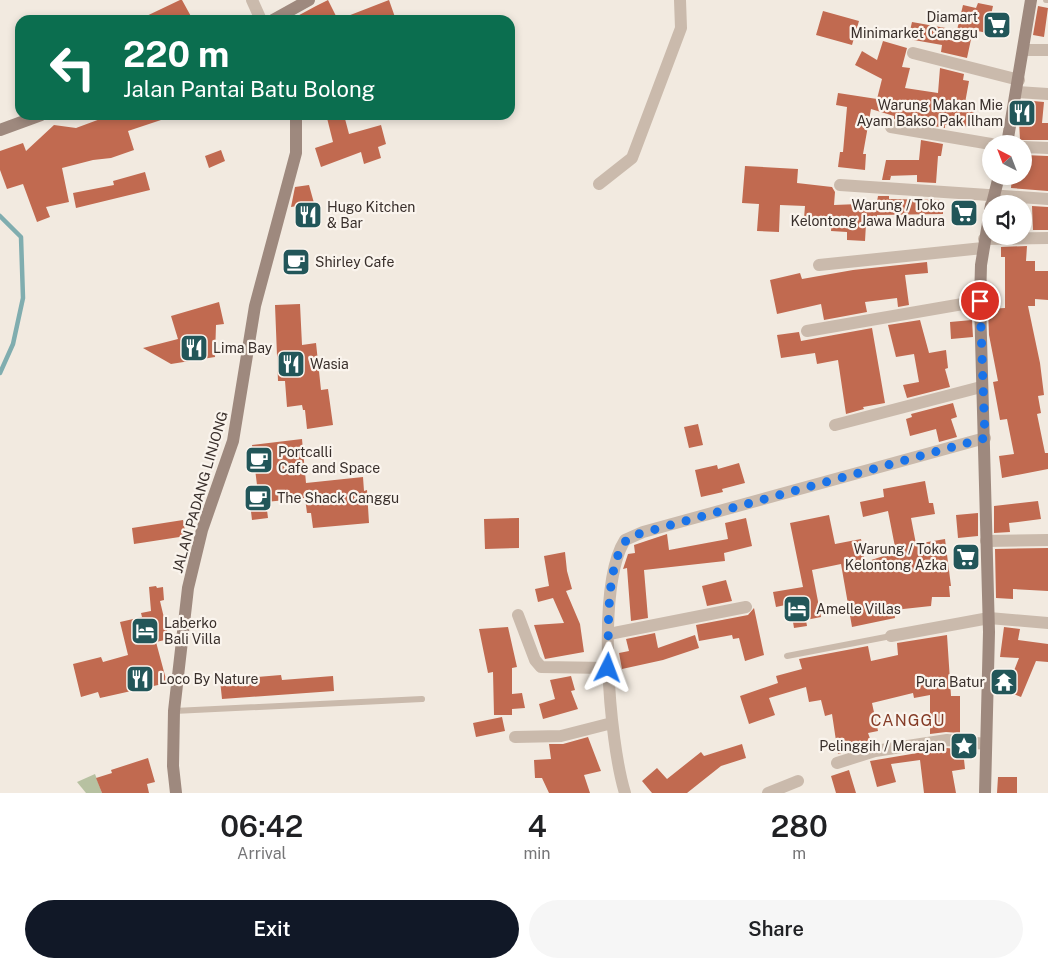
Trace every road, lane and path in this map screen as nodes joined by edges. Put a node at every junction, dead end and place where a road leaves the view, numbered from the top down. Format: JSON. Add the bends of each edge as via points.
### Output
{"nodes":[{"id":1,"x":252,"y":0,"type":"edge"},
{"id":2,"x":680,"y":0,"type":"edge"},
{"id":3,"x":1031,"y":0,"type":"edge"},
{"id":4,"x":302,"y":2,"type":"edge"},
{"id":5,"x":259,"y":15,"type":"edge"},
{"id":6,"x":281,"y":15,"type":"edge"},
{"id":7,"x":1024,"y":50,"type":"junction"},
{"id":8,"x":1048,"y":50,"type":"edge"},
{"id":9,"x":913,"y":54,"type":"dead end"},
{"id":10,"x":1018,"y":86,"type":"junction"},
{"id":11,"x":1048,"y":94,"type":"edge"},
{"id":12,"x":27,"y":120,"type":"edge"},
{"id":13,"x":299,"y":120,"type":"edge"},
{"id":14,"x":890,"y":127,"type":"dead end"},
{"id":15,"x":0,"y":130,"type":"edge"},
{"id":16,"x":1009,"y":135,"type":"edge"},
{"id":17,"x":982,"y":142,"type":"edge"},
{"id":18,"x":1032,"y":148,"type":"edge"},
{"id":19,"x":1048,"y":148,"type":"edge"},
{"id":20,"x":599,"y":184,"type":"dead end"},
{"id":21,"x":840,"y":185,"type":"dead end"},
{"id":22,"x":1048,"y":199,"type":"edge"},
{"id":23,"x":1032,"y":200,"type":"edge"},
{"id":24,"x":982,"y":201,"type":"edge"},
{"id":25,"x":1048,"y":238,"type":"edge"},
{"id":26,"x":1032,"y":239,"type":"edge"},
{"id":27,"x":982,"y":244,"type":"edge"},
{"id":28,"x":983,"y":245,"type":"edge"},
{"id":29,"x":819,"y":265,"type":"dead end"},
{"id":30,"x":980,"y":301,"type":"junction"},
{"id":31,"x":807,"y":331,"type":"dead end"},
{"id":32,"x":981,"y":387,"type":"junction"},
{"id":33,"x":834,"y":425,"type":"dead end"},
{"id":34,"x":985,"y":438,"type":"junction"},
{"id":35,"x":1048,"y":540,"type":"edge"},
{"id":36,"x":986,"y":541,"type":"junction"},
{"id":37,"x":746,"y":608,"type":"dead end"},
{"id":38,"x":518,"y":615,"type":"dead end"},
{"id":39,"x":988,"y":618,"type":"junction"},
{"id":40,"x":1048,"y":623,"type":"edge"},
{"id":41,"x":609,"y":634,"type":"junction"},
{"id":42,"x":891,"y":636,"type":"joint"},
{"id":43,"x":788,"y":656,"type":"dead end"},
{"id":44,"x":608,"y":668,"type":"junction"},
{"id":45,"x":422,"y":699,"type":"dead end"},
{"id":46,"x":174,"y":711,"type":"junction"},
{"id":47,"x":612,"y":723,"type":"junction"},
{"id":48,"x":514,"y":737,"type":"dead end"},
{"id":49,"x":986,"y":744,"type":"junction"},
{"id":50,"x":837,"y":763,"type":"dead end"},
{"id":51,"x":798,"y":781,"type":"dead end"},
{"id":52,"x":176,"y":793,"type":"edge"},
{"id":53,"x":624,"y":793,"type":"edge"},
{"id":54,"x":768,"y":793,"type":"edge"},
{"id":55,"x":984,"y":793,"type":"edge"}],
"edges":[{"from":1,"to":5,"type":"street"},
{"from":2,"to":20,"type":"street","via":[[681,28],[632,158]]},
{"from":3,"to":7,"type":"street"},
{"from":4,"to":6,"type":"street"},
{"from":7,"to":8,"type":"street"},
{"from":7,"to":10,"type":"street"},
{"from":9,"to":10,"type":"street"},
{"from":10,"to":11,"type":"street"},
{"from":10,"to":16,"type":"street"},
{"from":12,"to":15,"type":"street"},
{"from":13,"to":46,"type":"street","name":"JALAN PADANG LINJONG","via":[[296,153],[255,306],[233,441],[191,570]]},
{"from":14,"to":17,"type":"street"},
{"from":18,"to":19,"type":"street"},
{"from":21,"to":24,"type":"street"},
{"from":22,"to":23,"type":"street"},
{"from":25,"to":26,"type":"street"},
{"from":27,"to":29,"type":"street"},
{"from":28,"to":30,"type":"street"},
{"from":30,"to":31,"type":"street"},
{"from":30,"to":32,"type":"street"},
{"from":32,"to":33,"type":"street"},
{"from":32,"to":34,"type":"street"},
{"from":34,"to":36,"type":"street"},
{"from":34,"to":41,"type":"street","via":[[631,536],[622,545],[616,560]]},
{"from":35,"to":36,"type":"street"},
{"from":36,"to":39,"type":"street"},
{"from":37,"to":41,"type":"street"},
{"from":38,"to":44,"type":"street","via":[[541,667]]},
{"from":39,"to":40,"type":"street"},
{"from":39,"to":42,"type":"street"},
{"from":39,"to":49,"type":"street"},
{"from":41,"to":44,"type":"street"},
{"from":42,"to":43,"type":"lane"},
{"from":44,"to":47,"type":"street"},
{"from":45,"to":46,"type":"lane"},
{"from":46,"to":52,"type":"street","name":"JALAN PADANG LINJONG"},
{"from":47,"to":48,"type":"street","via":[[561,736]]},
{"from":47,"to":53,"type":"street"},
{"from":49,"to":50,"type":"street","via":[[947,740],[875,751]]},
{"from":49,"to":55,"type":"street"},
{"from":51,"to":54,"type":"street"}]}
